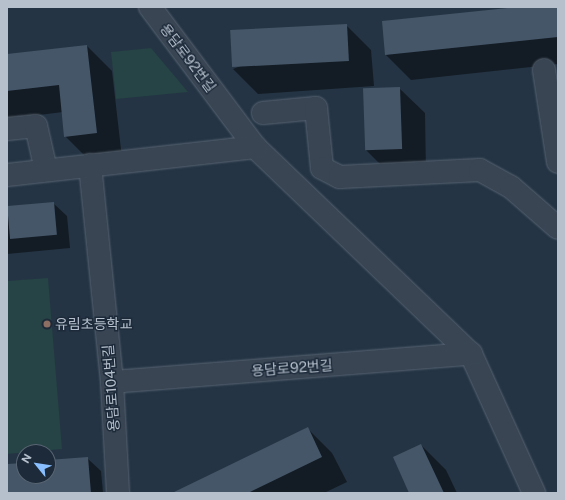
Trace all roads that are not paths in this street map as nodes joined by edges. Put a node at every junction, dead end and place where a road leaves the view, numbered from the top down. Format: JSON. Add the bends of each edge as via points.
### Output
{"nodes":[{"id":1,"x":150,"y":7,"type":"edge"},
{"id":2,"x":544,"y":70,"type":"dead end"},
{"id":3,"x":263,"y":113,"type":"dead end"},
{"id":4,"x":7,"y":129,"type":"edge"},
{"id":5,"x":255,"y":147,"type":"junction"},
{"id":6,"x":558,"y":162,"type":"edge"},
{"id":7,"x":90,"y":165,"type":"junction"},
{"id":8,"x":46,"y":170,"type":"junction"},
{"id":9,"x":7,"y":175,"type":"edge"},
{"id":10,"x":558,"y":228,"type":"edge"},
{"id":11,"x":471,"y":354,"type":"junction"},
{"id":12,"x":112,"y":382,"type":"junction"},
{"id":13,"x":118,"y":493,"type":"edge"},
{"id":14,"x":534,"y":493,"type":"edge"}],
"edges":[{"from":1,"to":5,"type":"street","name":"용담로92번길"},
{"from":2,"to":6,"type":"street"},
{"from":3,"to":10,"type":"street","via":[[316,108],[322,168],[340,177],[480,170],[511,187]]},
{"from":4,"to":8,"type":"street","via":[[36,126]]},
{"from":5,"to":7,"type":"street"},
{"from":5,"to":11,"type":"street","name":"용담로92번길"},
{"from":7,"to":8,"type":"street"},
{"from":7,"to":12,"type":"street","name":"용담로104번길"},
{"from":8,"to":9,"type":"street"},
{"from":11,"to":12,"type":"street","name":"용담로92번길"},
{"from":11,"to":14,"type":"street","name":"용담로92번길"},
{"from":12,"to":13,"type":"street","name":"용담로104번길"}]}
